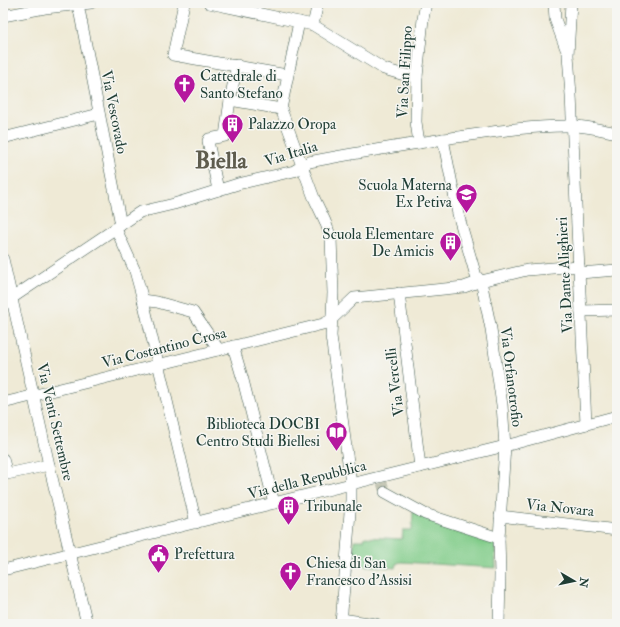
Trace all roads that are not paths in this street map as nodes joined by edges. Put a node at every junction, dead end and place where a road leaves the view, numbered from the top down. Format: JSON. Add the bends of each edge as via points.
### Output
{"nodes":[{"id":1,"x":90,"y":3,"type":"edge"},
{"id":2,"x":184,"y":3,"type":"edge"},
{"id":3,"x":208,"y":3,"type":"edge"},
{"id":4,"x":318,"y":3,"type":"edge"},
{"id":5,"x":426,"y":3,"type":"edge"},
{"id":6,"x":554,"y":3,"type":"edge"},
{"id":7,"x":571,"y":3,"type":"edge"},
{"id":8,"x":76,"y":4,"type":"edge"},
{"id":9,"x":3,"y":16,"type":"edge"},
{"id":10,"x":299,"y":22,"type":"junction"},
{"id":11,"x":313,"y":25,"type":"junction"},
{"id":12,"x":568,"y":55,"type":"junction"},
{"id":13,"x":237,"y":65,"type":"junction"},
{"id":14,"x":287,"y":75,"type":"junction"},
{"id":15,"x":417,"y":76,"type":"junction"},
{"id":16,"x":230,"y":100,"type":"junction"},
{"id":17,"x":281,"y":109,"type":"junction"},
{"id":18,"x":100,"y":114,"type":"junction"},
{"id":19,"x":573,"y":126,"type":"junction"},
{"id":20,"x":617,"y":133,"type":"edge"},
{"id":21,"x":3,"y":138,"type":"edge"},
{"id":22,"x":443,"y":139,"type":"junction"},
{"id":23,"x":419,"y":143,"type":"junction"},
{"id":24,"x":302,"y":166,"type":"junction"},
{"id":25,"x":218,"y":190,"type":"junction"},
{"id":26,"x":118,"y":227,"type":"junction"},
{"id":27,"x":3,"y":259,"type":"edge"},
{"id":28,"x":579,"y":270,"type":"junction"},
{"id":29,"x":617,"y":270,"type":"edge"},
{"id":30,"x":480,"y":281,"type":"junction"},
{"id":31,"x":399,"y":293,"type":"junction"},
{"id":32,"x":143,"y":300,"type":"junction"},
{"id":33,"x":7,"y":301,"type":"edge"},
{"id":34,"x":617,"y":310,"type":"edge"},
{"id":35,"x":581,"y":311,"type":"junction"},
{"id":36,"x":332,"y":320,"type":"junction"},
{"id":37,"x":233,"y":346,"type":"junction"},
{"id":38,"x":219,"y":350,"type":"junction"},
{"id":39,"x":158,"y":365,"type":"junction"},
{"id":40,"x":34,"y":396,"type":"junction"},
{"id":41,"x":3,"y":403,"type":"edge"},
{"id":42,"x":617,"y":416,"type":"edge"},
{"id":43,"x":586,"y":424,"type":"junction"},
{"id":44,"x":505,"y":446,"type":"junction"},
{"id":45,"x":3,"y":459,"type":"edge"},
{"id":46,"x":49,"y":465,"type":"junction"},
{"id":47,"x":420,"y":467,"type":"junction"},
{"id":48,"x":350,"y":484,"type":"junction"},
{"id":49,"x":382,"y":484,"type":"junction"},
{"id":50,"x":274,"y":503,"type":"junction"},
{"id":51,"x":500,"y":516,"type":"junction"},
{"id":52,"x":196,"y":523,"type":"junction"},
{"id":53,"x":617,"y":530,"type":"edge"},
{"id":54,"x":499,"y":538,"type":"junction"},
{"id":55,"x":71,"y":554,"type":"junction"},
{"id":56,"x":3,"y":570,"type":"edge"},
{"id":57,"x":341,"y":622,"type":"edge"},
{"id":58,"x":87,"y":624,"type":"edge"},
{"id":59,"x":376,"y":624,"type":"edge"},
{"id":60,"x":499,"y":624,"type":"edge"}],
"edges":[{"from":1,"to":8,"type":"street"},
{"from":2,"to":13,"type":"street","via":[[173,55]]},
{"from":3,"to":10,"type":"street"},
{"from":4,"to":11,"type":"street"},
{"from":5,"to":15,"type":"street","name":"Via San Filippo"},
{"from":6,"to":12,"type":"street","via":[[555,19]]},
{"from":7,"to":12,"type":"street"},
{"from":8,"to":9,"type":"street"},
{"from":8,"to":18,"type":"street","name":"Via Vescovado"},
{"from":10,"to":11,"type":"street"},
{"from":10,"to":14,"type":"street"},
{"from":11,"to":15,"type":"street","via":[[384,69]]},
{"from":12,"to":19,"type":"street","name":"Via Dante Alighieri"},
{"from":13,"to":14,"type":"street"},
{"from":13,"to":16,"type":"street"},
{"from":14,"to":17,"type":"street"},
{"from":15,"to":23,"type":"street","name":"Via San Filippo","via":[[416,122]]},
{"from":16,"to":17,"type":"street"},
{"from":16,"to":25,"type":"street","via":[[224,136],[208,140]]},
{"from":17,"to":24,"type":"street"},
{"from":18,"to":21,"type":"street"},
{"from":18,"to":26,"type":"street","name":"Via Vescovado"},
{"from":19,"to":20,"type":"street","name":"Via Italia"},
{"from":19,"to":22,"type":"street","name":"Via Italia","via":[[536,127]]},
{"from":19,"to":28,"type":"street","name":"Via Dante Alighieri"},
{"from":22,"to":23,"type":"street","name":"Via Italia"},
{"from":22,"to":30,"type":"street","name":"Via Orfanotrofio","via":[[458,214],[476,276]]},
{"from":23,"to":24,"type":"street","name":"Via Italia","via":[[309,162]]},
{"from":24,"to":25,"type":"street","name":"Via Italia","via":[[294,171]]},
{"from":24,"to":36,"type":"street","via":[[331,238]]},
{"from":25,"to":26,"type":"street","name":"Via Italia","via":[[140,212]]},
{"from":26,"to":32,"type":"street","name":"Via Vescovado"},
{"from":26,"to":33,"type":"street","name":"Via Italia"},
{"from":27,"to":33,"type":"street","name":"Via Venti Settembre"},
{"from":28,"to":29,"type":"street"},
{"from":28,"to":30,"type":"street","via":[[527,270]]},
{"from":28,"to":35,"type":"street","name":"Via Dante Alighieri"},
{"from":30,"to":31,"type":"street","via":[[464,287]]},
{"from":30,"to":44,"type":"street","name":"Via Orfanotrofio","via":[[491,329]]},
{"from":31,"to":36,"type":"street","via":[[354,298]]},
{"from":31,"to":47,"type":"street","name":"Via Vercelli"},
{"from":32,"to":38,"type":"street","via":[[193,312]]},
{"from":32,"to":39,"type":"street","name":"Via Vescovado"},
{"from":33,"to":40,"type":"street","name":"Via Venti Settembre"},
{"from":34,"to":35,"type":"street"},
{"from":35,"to":43,"type":"street","name":"Via Dante Alighieri"},
{"from":36,"to":37,"type":"street","name":"Via Costantino Crosa"},
{"from":36,"to":48,"type":"street","via":[[331,336]]},
{"from":37,"to":38,"type":"street","name":"Via Costantino Crosa"},
{"from":37,"to":50,"type":"street"},
{"from":38,"to":39,"type":"street","name":"Via Costantino Crosa"},
{"from":39,"to":40,"type":"street","name":"Via Costantino Crosa"},
{"from":39,"to":52,"type":"street","name":"Via Vescovado"},
{"from":40,"to":41,"type":"street","name":"Via Costantino Crosa"},
{"from":40,"to":46,"type":"street","name":"Via Venti Settembre"},
{"from":42,"to":43,"type":"street","name":"Via della Repubblica"},
{"from":43,"to":44,"type":"street","name":"Via della Repubblica"},
{"from":44,"to":47,"type":"street","name":"Via della Repubblica"},
{"from":44,"to":51,"type":"street","name":"Via Orfanotrofio"},
{"from":45,"to":46,"type":"street","via":[[7,474]]},
{"from":46,"to":55,"type":"street","name":"Via Venti Settembre"},
{"from":47,"to":49,"type":"street","name":"Via della Repubblica"},
{"from":48,"to":49,"type":"street","name":"Via della Repubblica"},
{"from":48,"to":50,"type":"street","name":"Via della Repubblica"},
{"from":48,"to":57,"type":"street","via":[[351,500]]},
{"from":49,"to":54,"type":"street","via":[[425,514]]},
{"from":50,"to":52,"type":"street","name":"Via della Repubblica"},
{"from":51,"to":53,"type":"street","name":"Via Novara"},
{"from":51,"to":54,"type":"street","name":"Via Orfanotrofio"},
{"from":52,"to":55,"type":"street","name":"Via della Repubblica"},
{"from":54,"to":60,"type":"street","name":"Via Orfanotrofio"},
{"from":55,"to":56,"type":"street","name":"Via della Repubblica"},
{"from":55,"to":58,"type":"street","name":"Via Venti Settembre"},
{"from":57,"to":59,"type":"street"}]}
